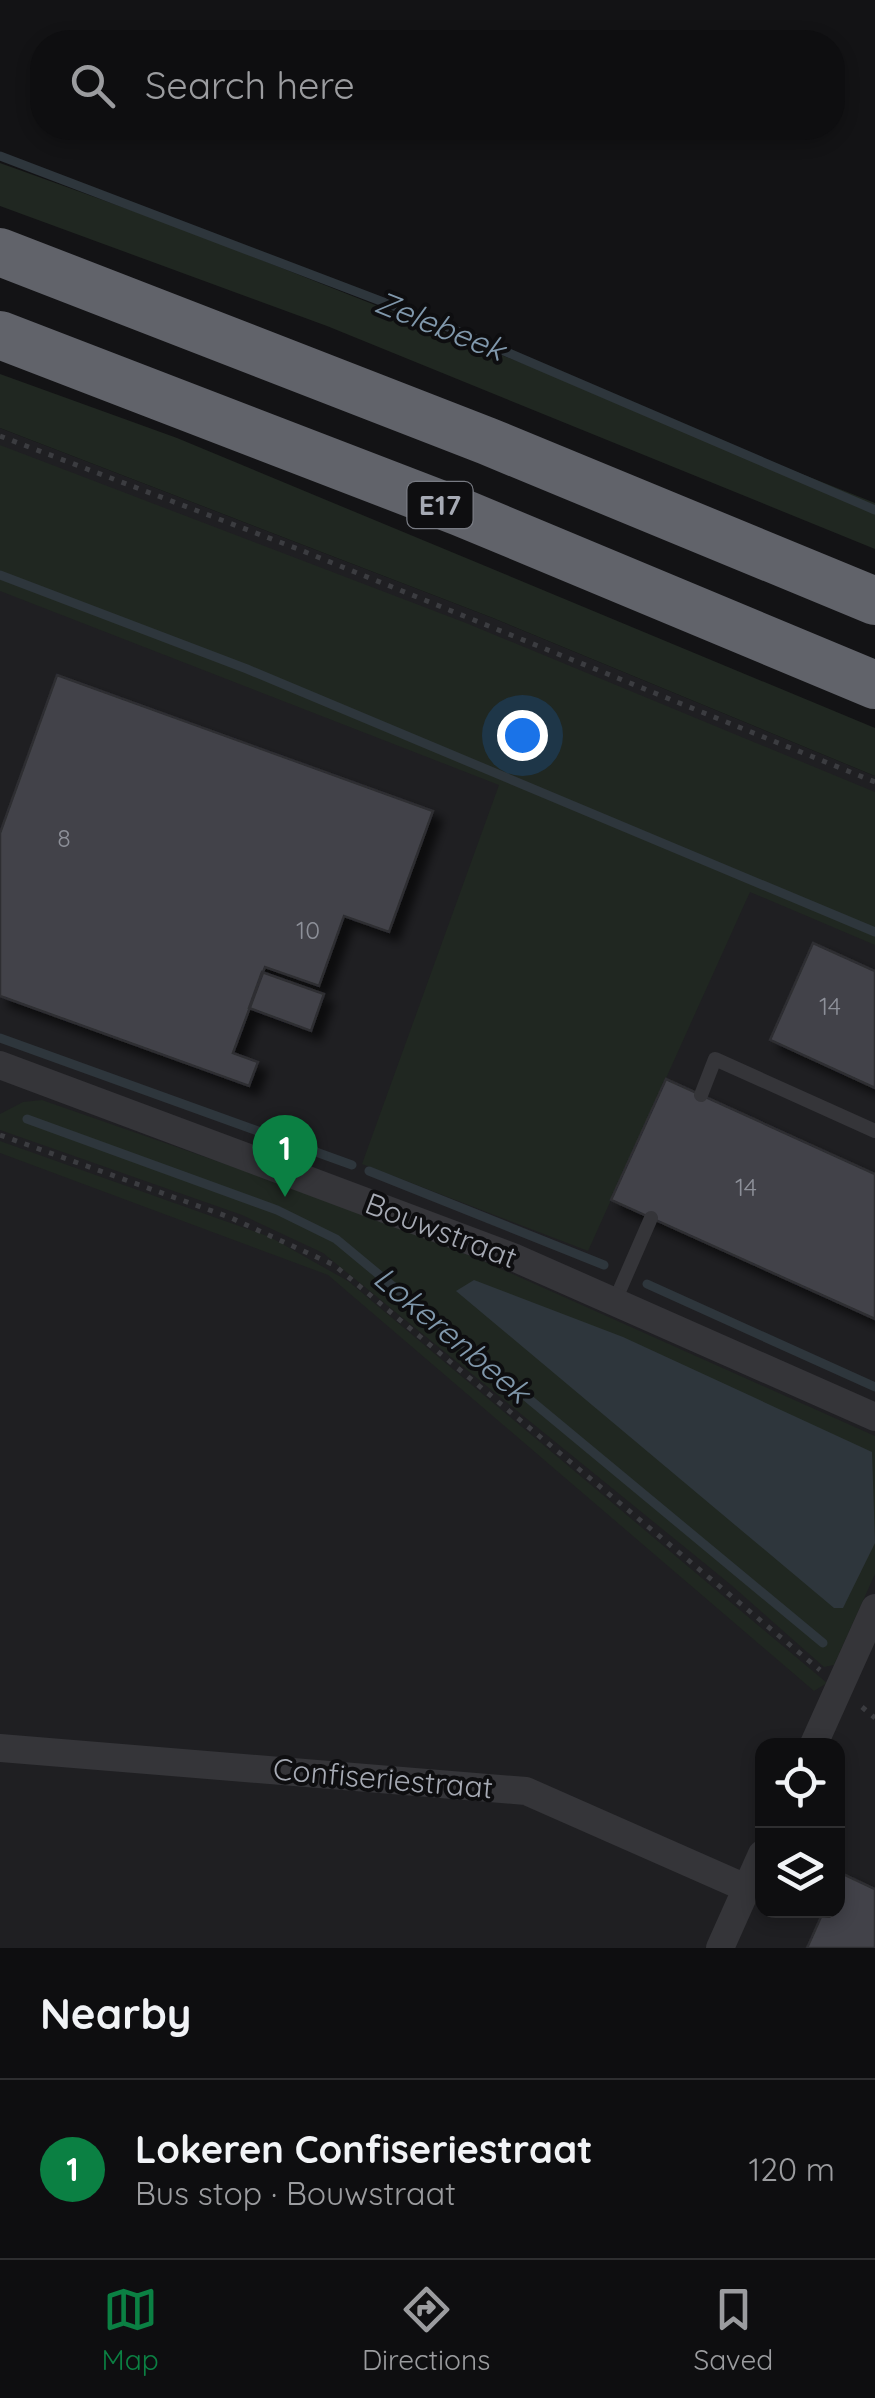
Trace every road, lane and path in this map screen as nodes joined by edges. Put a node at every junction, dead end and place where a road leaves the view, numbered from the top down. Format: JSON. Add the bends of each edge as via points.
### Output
{"nodes":[{"id":1,"x":0,"y":252,"type":"edge"},
{"id":2,"x":0,"y":334,"type":"edge"},
{"id":3,"x":0,"y":436,"type":"edge"},
{"id":4,"x":875,"y":601,"type":"edge"},
{"id":5,"x":875,"y":685,"type":"edge"},
{"id":6,"x":875,"y":782,"type":"edge"},
{"id":7,"x":0,"y":1064,"type":"edge"},
{"id":8,"x":701,"y":1095,"type":"dead end"},
{"id":9,"x":875,"y":1131,"type":"edge"},
{"id":10,"x":0,"y":1134,"type":"edge"},
{"id":11,"x":650,"y":1218,"type":"dead end"},
{"id":12,"x":614,"y":1302,"type":"junction"},
{"id":13,"x":875,"y":1417,"type":"edge"},
{"id":14,"x":875,"y":1608,"type":"edge"},
{"id":15,"x":840,"y":1688,"type":"junction"},
{"id":16,"x":875,"y":1718,"type":"edge"},
{"id":17,"x":817,"y":1738,"type":"edge"},
{"id":18,"x":0,"y":1748,"type":"edge"},
{"id":19,"x":755,"y":1869,"type":"edge"},
{"id":20,"x":746,"y":1888,"type":"junction"},
{"id":21,"x":720,"y":1948,"type":"edge"}],
"edges":[{"from":1,"to":4,"type":"highway","number":"E17"},
{"from":2,"to":5,"type":"highway","number":"E17","via":[[460,512]]},
{"from":3,"to":6,"type":"path"},
{"from":7,"to":12,"type":"street","name":"Bouwstraat","via":[[513,1257]]},
{"from":8,"to":9,"type":"lane","via":[[715,1059]]},
{"from":10,"to":15,"type":"path","via":[[230,1217],[334,1265]]},
{"from":11,"to":12,"type":"lane"},
{"from":12,"to":13,"type":"street","name":"Bouwstraat"},
{"from":14,"to":15,"type":"street"},
{"from":15,"to":16,"type":"path"},
{"from":15,"to":17,"type":"street"},
{"from":18,"to":20,"type":"street","name":"Confiseriestraat","via":[[526,1791]]},
{"from":19,"to":20,"type":"street"},
{"from":20,"to":21,"type":"street"}]}
